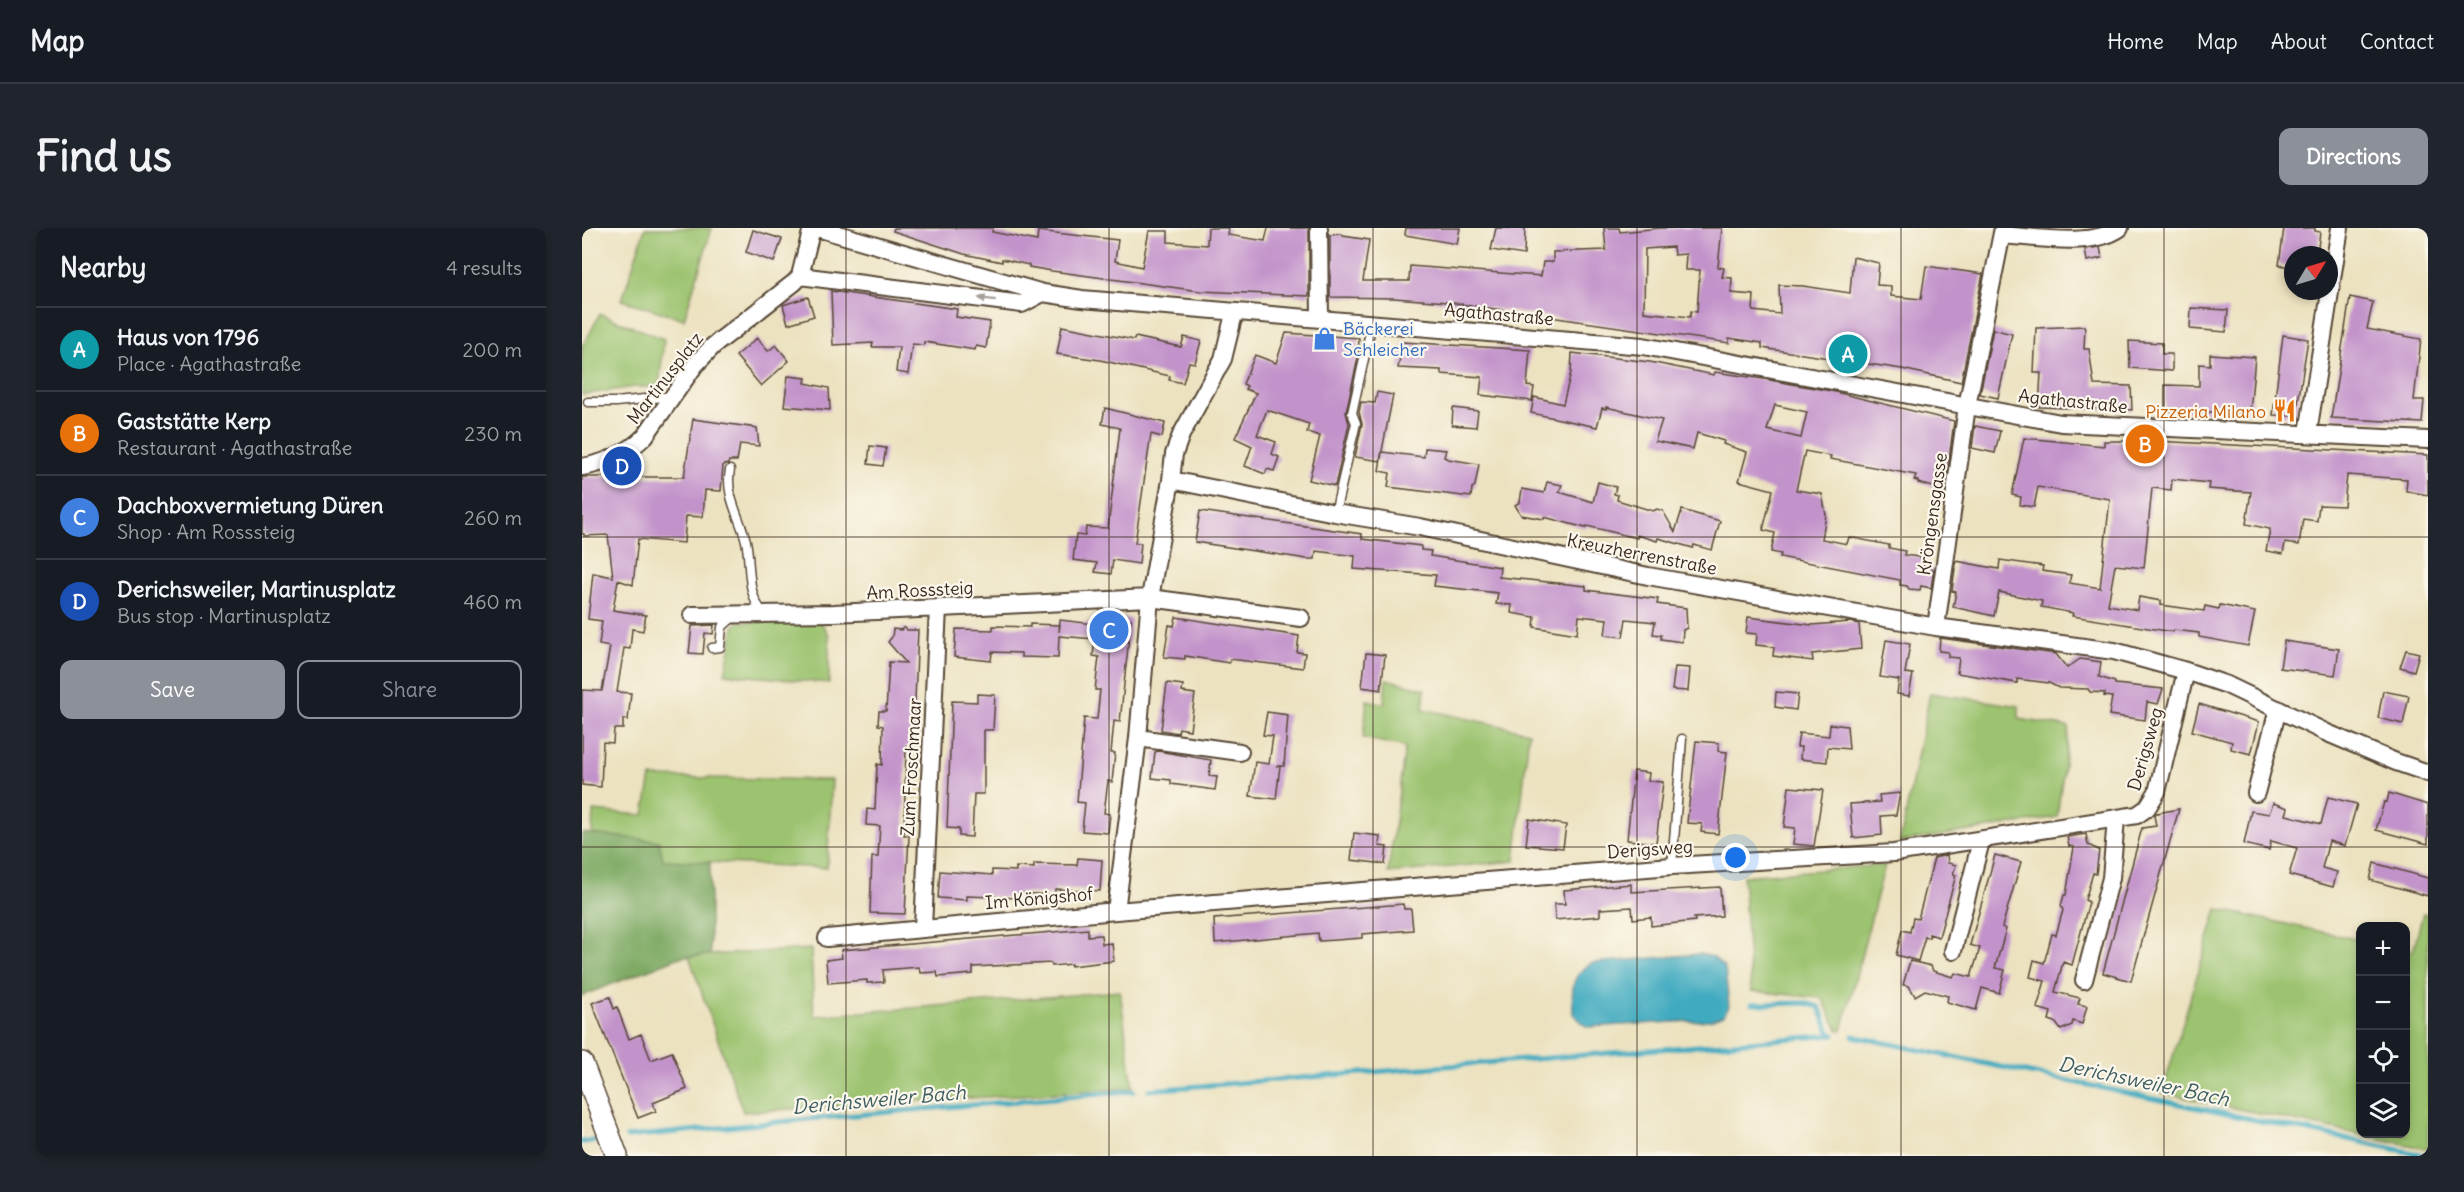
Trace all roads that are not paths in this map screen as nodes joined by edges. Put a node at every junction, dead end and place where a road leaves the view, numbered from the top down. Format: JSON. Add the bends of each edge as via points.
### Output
{"nodes":[{"id":1,"x":812,"y":228,"type":"edge"},
{"id":2,"x":817,"y":228,"type":"edge"},
{"id":3,"x":1319,"y":228,"type":"edge"},
{"id":4,"x":2120,"y":228,"type":"edge"},
{"id":5,"x":2340,"y":228,"type":"edge"},
{"id":6,"x":2002,"y":232,"type":"edge"},
{"id":7,"x":800,"y":276,"type":"junction"},
{"id":8,"x":1043,"y":293,"type":"junction"},
{"id":9,"x":1234,"y":314,"type":"junction"},
{"id":10,"x":1320,"y":319,"type":"junction"},
{"id":11,"x":1372,"y":323,"type":"junction"},
{"id":12,"x":673,"y":396,"type":"junction"},
{"id":13,"x":588,"y":402,"type":"dead end"},
{"id":14,"x":1966,"y":406,"type":"junction"},
{"id":15,"x":2308,"y":433,"type":"junction"},
{"id":16,"x":2428,"y":440,"type":"edge"},
{"id":17,"x":582,"y":467,"type":"edge"},
{"id":18,"x":730,"y":470,"type":"dead end"},
{"id":19,"x":1171,"y":480,"type":"junction"},
{"id":20,"x":1335,"y":513,"type":"junction"},
{"id":21,"x":1150,"y":598,"type":"junction"},
{"id":22,"x":938,"y":609,"type":"junction"},
{"id":23,"x":692,"y":615,"type":"dead end"},
{"id":24,"x":739,"y":615,"type":"junction"},
{"id":25,"x":766,"y":615,"type":"junction"},
{"id":26,"x":1301,"y":618,"type":"dead end"},
{"id":27,"x":1936,"y":627,"type":"junction"},
{"id":28,"x":712,"y":648,"type":"dead end"},
{"id":29,"x":2186,"y":671,"type":"junction"},
{"id":30,"x":2278,"y":709,"type":"junction"},
{"id":31,"x":1138,"y":738,"type":"junction"},
{"id":32,"x":1682,"y":739,"type":"dead end"},
{"id":33,"x":1240,"y":752,"type":"dead end"},
{"id":34,"x":2428,"y":773,"type":"edge"},
{"id":35,"x":2256,"y":793,"type":"dead end"},
{"id":36,"x":2116,"y":819,"type":"junction"},
{"id":37,"x":1981,"y":841,"type":"junction"},
{"id":38,"x":1672,"y":866,"type":"junction"},
{"id":39,"x":1116,"y":911,"type":"junction"},
{"id":40,"x":923,"y":928,"type":"junction"},
{"id":41,"x":827,"y":938,"type":"dead end"},
{"id":42,"x":1953,"y":951,"type":"dead end"},
{"id":43,"x":2084,"y":980,"type":"dead end"},
{"id":44,"x":582,"y":1063,"type":"edge"},
{"id":45,"x":617,"y":1156,"type":"edge"}],
"edges":[{"from":1,"to":7,"type":"street"},
{"from":2,"to":8,"type":"street","name":"Agathastraße"},
{"from":3,"to":10,"type":"street"},
{"from":4,"to":6,"type":"street","via":[[2098,238],[2078,239]]},
{"from":5,"to":15,"type":"street"},
{"from":6,"to":14,"type":"street"},
{"from":8,"to":7,"type":"street","one_way":true,"via":[[1022,304]]},
{"from":7,"to":12,"type":"street","name":"Martinusplatz","via":[[713,346]]},
{"from":8,"to":9,"type":"street","name":"Agathastraße"},
{"from":9,"to":10,"type":"street","name":"Agathastraße"},
{"from":9,"to":19,"type":"street","via":[[1222,359],[1178,444]]},
{"from":10,"to":11,"type":"street","name":"Agathastraße"},
{"from":11,"to":14,"type":"street","name":"Agathastraße","via":[[1643,346]]},
{"from":11,"to":20,"type":"lane","via":[[1352,413],[1356,423]]},
{"from":12,"to":13,"type":"lane"},
{"from":12,"to":17,"type":"street","name":"Martinusplatz","via":[[636,445],[615,459]]},
{"from":14,"to":15,"type":"street","name":"Agathastraße","via":[[2061,423]]},
{"from":14,"to":27,"type":"street","name":"Kröngensgasse"},
{"from":15,"to":16,"type":"street","name":"Agathastraße"},
{"from":18,"to":25,"type":"lane","via":[[730,493],[746,542],[754,597]]},
{"from":19,"to":20,"type":"street","name":"Kreuzherrenstraße"},
{"from":19,"to":21,"type":"street","name":"Im Königshof"},
{"from":20,"to":27,"type":"street","name":"Kreuzherrenstraße","via":[[1420,527],[1648,576]]},
{"from":21,"to":22,"type":"street","name":"Am Rosssteig"},
{"from":21,"to":26,"type":"street"},
{"from":21,"to":31,"type":"street","name":"Im Königshof"},
{"from":22,"to":25,"type":"street","name":"Am Rosssteig"},
{"from":22,"to":40,"type":"street","name":"Zum Froschmaar"},
{"from":23,"to":24,"type":"street","name":"Am Rosssteig"},
{"from":24,"to":25,"type":"street","name":"Am Rosssteig"},
{"from":24,"to":28,"type":"lane","via":[[725,622],[720,647]]},
{"from":27,"to":29,"type":"street","name":"Kreuzherrenstraße","via":[[2114,651]]},
{"from":29,"to":30,"type":"street","name":"Kreuzherrenstraße"},
{"from":29,"to":36,"type":"street","name":"Derigsweg","via":[[2157,792],[2147,808]]},
{"from":30,"to":34,"type":"street","name":"Kreuzherrenstraße"},
{"from":30,"to":35,"type":"street"},
{"from":31,"to":33,"type":"street"},
{"from":31,"to":39,"type":"street","name":"Im Königshof"},
{"from":32,"to":38,"type":"lane"},
{"from":36,"to":37,"type":"street","name":"Derigsweg"},
{"from":36,"to":43,"type":"street","via":[[2111,878]]},
{"from":37,"to":38,"type":"street","name":"Derigsweg","via":[[1894,853]]},
{"from":37,"to":42,"type":"street"},
{"from":38,"to":39,"type":"street","name":"Derigsweg"},
{"from":39,"to":40,"type":"street","name":"Im Königshof"},
{"from":40,"to":41,"type":"street","name":"Im Königshof"},
{"from":44,"to":45,"type":"street"}]}
